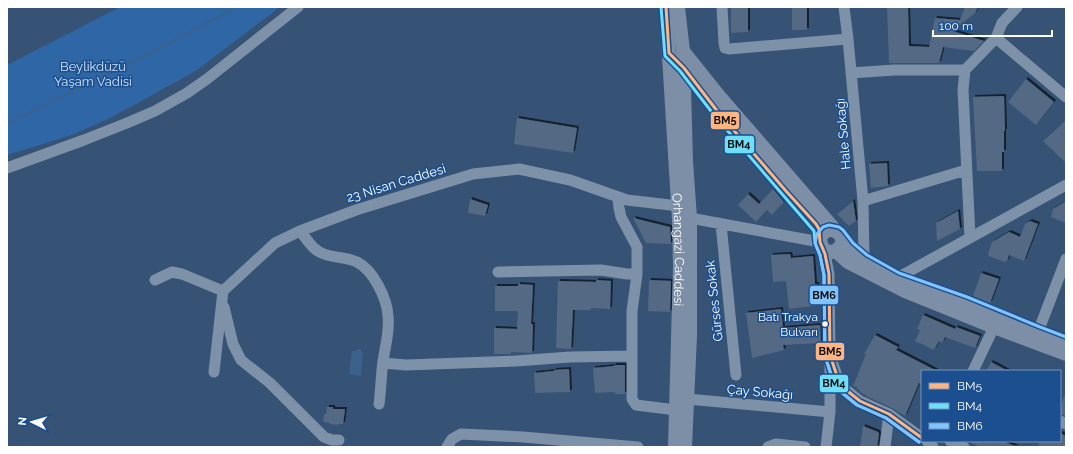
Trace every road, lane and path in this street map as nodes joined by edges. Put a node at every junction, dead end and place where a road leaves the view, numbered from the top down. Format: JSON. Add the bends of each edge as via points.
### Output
{"nodes":[{"id":1,"x":298,"y":7,"type":"edge"},
{"id":2,"x":666,"y":7,"type":"edge"},
{"id":3,"x":678,"y":7,"type":"edge"},
{"id":4,"x":722,"y":7,"type":"edge"},
{"id":5,"x":844,"y":7,"type":"edge"},
{"id":6,"x":1017,"y":7,"type":"edge"},
{"id":7,"x":996,"y":38,"type":"junction"},
{"id":8,"x":848,"y":39,"type":"junction"},
{"id":9,"x":676,"y":52,"type":"junction"},
{"id":10,"x":684,"y":68,"type":"junction"},
{"id":11,"x":965,"y":70,"type":"junction"},
{"id":12,"x":851,"y":73,"type":"junction"},
{"id":13,"x":1066,"y":97,"type":"edge"},
{"id":14,"x":709,"y":100,"type":"junction"},
{"id":15,"x":685,"y":106,"type":"junction"},
{"id":16,"x":7,"y":168,"type":"edge"},
{"id":17,"x":966,"y":170,"type":"junction"},
{"id":18,"x":1066,"y":185,"type":"edge"},
{"id":19,"x":618,"y":197,"type":"junction"},
{"id":20,"x":863,"y":201,"type":"junction"},
{"id":21,"x":678,"y":206,"type":"junction"},
{"id":22,"x":690,"y":218,"type":"junction"},
{"id":23,"x":721,"y":224,"type":"junction"},
{"id":24,"x":300,"y":231,"type":"junction"},
{"id":25,"x":838,"y":232,"type":"junction"},
{"id":26,"x":970,"y":237,"type":"junction"},
{"id":27,"x":826,"y":247,"type":"junction"},
{"id":28,"x":864,"y":259,"type":"junction"},
{"id":29,"x":1066,"y":259,"type":"edge"},
{"id":30,"x":498,"y":272,"type":"dead end"},
{"id":31,"x":637,"y":274,"type":"junction"},
{"id":32,"x":897,"y":278,"type":"junction"},
{"id":33,"x":155,"y":280,"type":"dead end"},
{"id":34,"x":222,"y":295,"type":"junction"},
{"id":35,"x":994,"y":327,"type":"junction"},
{"id":36,"x":1038,"y":332,"type":"junction"},
{"id":37,"x":1066,"y":342,"type":"edge"},
{"id":38,"x":1066,"y":354,"type":"edge"},
{"id":39,"x":830,"y":355,"type":"junction"},
{"id":40,"x":632,"y":356,"type":"junction"},
{"id":41,"x":383,"y":363,"type":"junction"},
{"id":42,"x":973,"y":370,"type":"edge"},
{"id":43,"x":214,"y":372,"type":"dead end"},
{"id":44,"x":736,"y":375,"type":"dead end"},
{"id":45,"x":687,"y":399,"type":"junction"},
{"id":46,"x":379,"y":404,"type":"dead end"},
{"id":47,"x":676,"y":410,"type":"junction"},
{"id":48,"x":830,"y":412,"type":"junction"},
{"id":49,"x":889,"y":414,"type":"junction"},
{"id":50,"x":921,"y":436,"type":"edge"},
{"id":51,"x":339,"y":440,"type":"dead end"},
{"id":52,"x":952,"y":442,"type":"edge"},
{"id":53,"x":447,"y":447,"type":"edge"},
{"id":54,"x":638,"y":447,"type":"edge"},
{"id":55,"x":675,"y":447,"type":"edge"},
{"id":56,"x":685,"y":447,"type":"edge"},
{"id":57,"x":768,"y":447,"type":"edge"},
{"id":58,"x":805,"y":447,"type":"edge"},
{"id":59,"x":826,"y":447,"type":"edge"},
{"id":60,"x":885,"y":447,"type":"edge"},
{"id":61,"x":964,"y":447,"type":"edge"}],
"edges":[{"from":1,"to":16,"type":"street","via":[[207,79],[156,111]]},
{"from":2,"to":9,"type":"main road"},
{"from":3,"to":9,"type":"main road"},
{"from":4,"to":8,"type":"street","via":[[725,48]]},
{"from":5,"to":8,"type":"street","name":"Hale Sokağı"},
{"from":6,"to":7,"type":"street","via":[[1002,23]]},
{"from":7,"to":11,"type":"street"},
{"from":7,"to":13,"type":"street"},
{"from":8,"to":12,"type":"street","name":"Hale Sokağı"},
{"from":9,"to":10,"type":"main road"},
{"from":9,"to":21,"type":"main road","name":"Orhangazi Caddesi"},
{"from":9,"to":25,"type":"main road","via":[[724,102]]},
{"from":10,"to":14,"type":"main road"},
{"from":10,"to":15,"type":"main road","name":"Orhangazi Caddesi"},
{"from":11,"to":12,"type":"street"},
{"from":11,"to":17,"type":"street","via":[[963,90]]},
{"from":12,"to":20,"type":"street","name":"Hale Sokağı"},
{"from":14,"to":15,"type":"main road","via":[[697,94],[692,95]]},
{"from":14,"to":27,"type":"main road","via":[[816,224]]},
{"from":15,"to":22,"type":"main road","name":"Orhangazi Caddesi"},
{"from":17,"to":20,"type":"street"},
{"from":17,"to":26,"type":"street"},
{"from":18,"to":26,"type":"street"},
{"from":19,"to":21,"type":"street","name":"23 Nisan Caddesi"},
{"from":19,"to":24,"type":"street","name":"23 Nisan Caddesi","via":[[570,180],[519,169],[473,174],[356,210]]},
{"from":19,"to":31,"type":"street","via":[[621,217],[637,247]]},
{"from":20,"to":28,"type":"street","name":"Hale Sokağı"},
{"from":21,"to":47,"type":"main road","name":"Orhangazi Caddesi","via":[[680,266]]},
{"from":22,"to":23,"type":"street"},
{"from":22,"to":45,"type":"main road","name":"Orhangazi Caddesi"},
{"from":23,"to":27,"type":"street"},
{"from":23,"to":44,"type":"street","name":"Gürses Sokak"},
{"from":24,"to":34,"type":"street","name":"23 Nisan Caddesi","via":[[276,242]]},
{"from":24,"to":41,"type":"street","via":[[315,249],[323,254],[357,262],[370,273],[383,296],[388,315]]},
{"from":25,"to":27,"type":"main road","via":[[826,231],[821,236]]},
{"from":25,"to":27,"type":"main road","via":[[842,243],[839,249]]},
{"from":25,"to":28,"type":"main road"},
{"from":26,"to":32,"type":"street"},
{"from":27,"to":35,"type":"main road","via":[[848,262],[905,291]]},
{"from":27,"to":39,"type":"street"},
{"from":28,"to":32,"type":"main road"},
{"from":29,"to":36,"type":"street"},
{"from":30,"to":31,"type":"street","via":[[601,270]]},
{"from":31,"to":40,"type":"street","via":[[632,311]]},
{"from":32,"to":36,"type":"main road"},
{"from":33,"to":34,"type":"street","via":[[172,272],[182,274]]},
{"from":34,"to":43,"type":"street"},
{"from":34,"to":51,"type":"street","via":[[233,344],[241,360],[270,383],[324,437]]},
{"from":35,"to":38,"type":"main road"},
{"from":35,"to":42,"type":"street"},
{"from":36,"to":37,"type":"main road"},
{"from":39,"to":48,"type":"street"},
{"from":39,"to":49,"type":"street","via":[[840,385],[860,401]]},
{"from":40,"to":41,"type":"street","via":[[406,366]]},
{"from":40,"to":47,"type":"street","via":[[632,399],[636,405]]},
{"from":41,"to":46,"type":"street"},
{"from":45,"to":48,"type":"street","name":"Çay Sokağı"},
{"from":45,"to":56,"type":"main road","name":"Orhangazi Caddesi"},
{"from":47,"to":55,"type":"main road","name":"Orhangazi Caddesi"},
{"from":48,"to":59,"type":"street"},
{"from":49,"to":50,"type":"street"},
{"from":49,"to":60,"type":"street"},
{"from":52,"to":61,"type":"street"},
{"from":53,"to":54,"type":"street","via":[[461,434]]},
{"from":57,"to":58,"type":"street","via":[[776,444]]}]}
